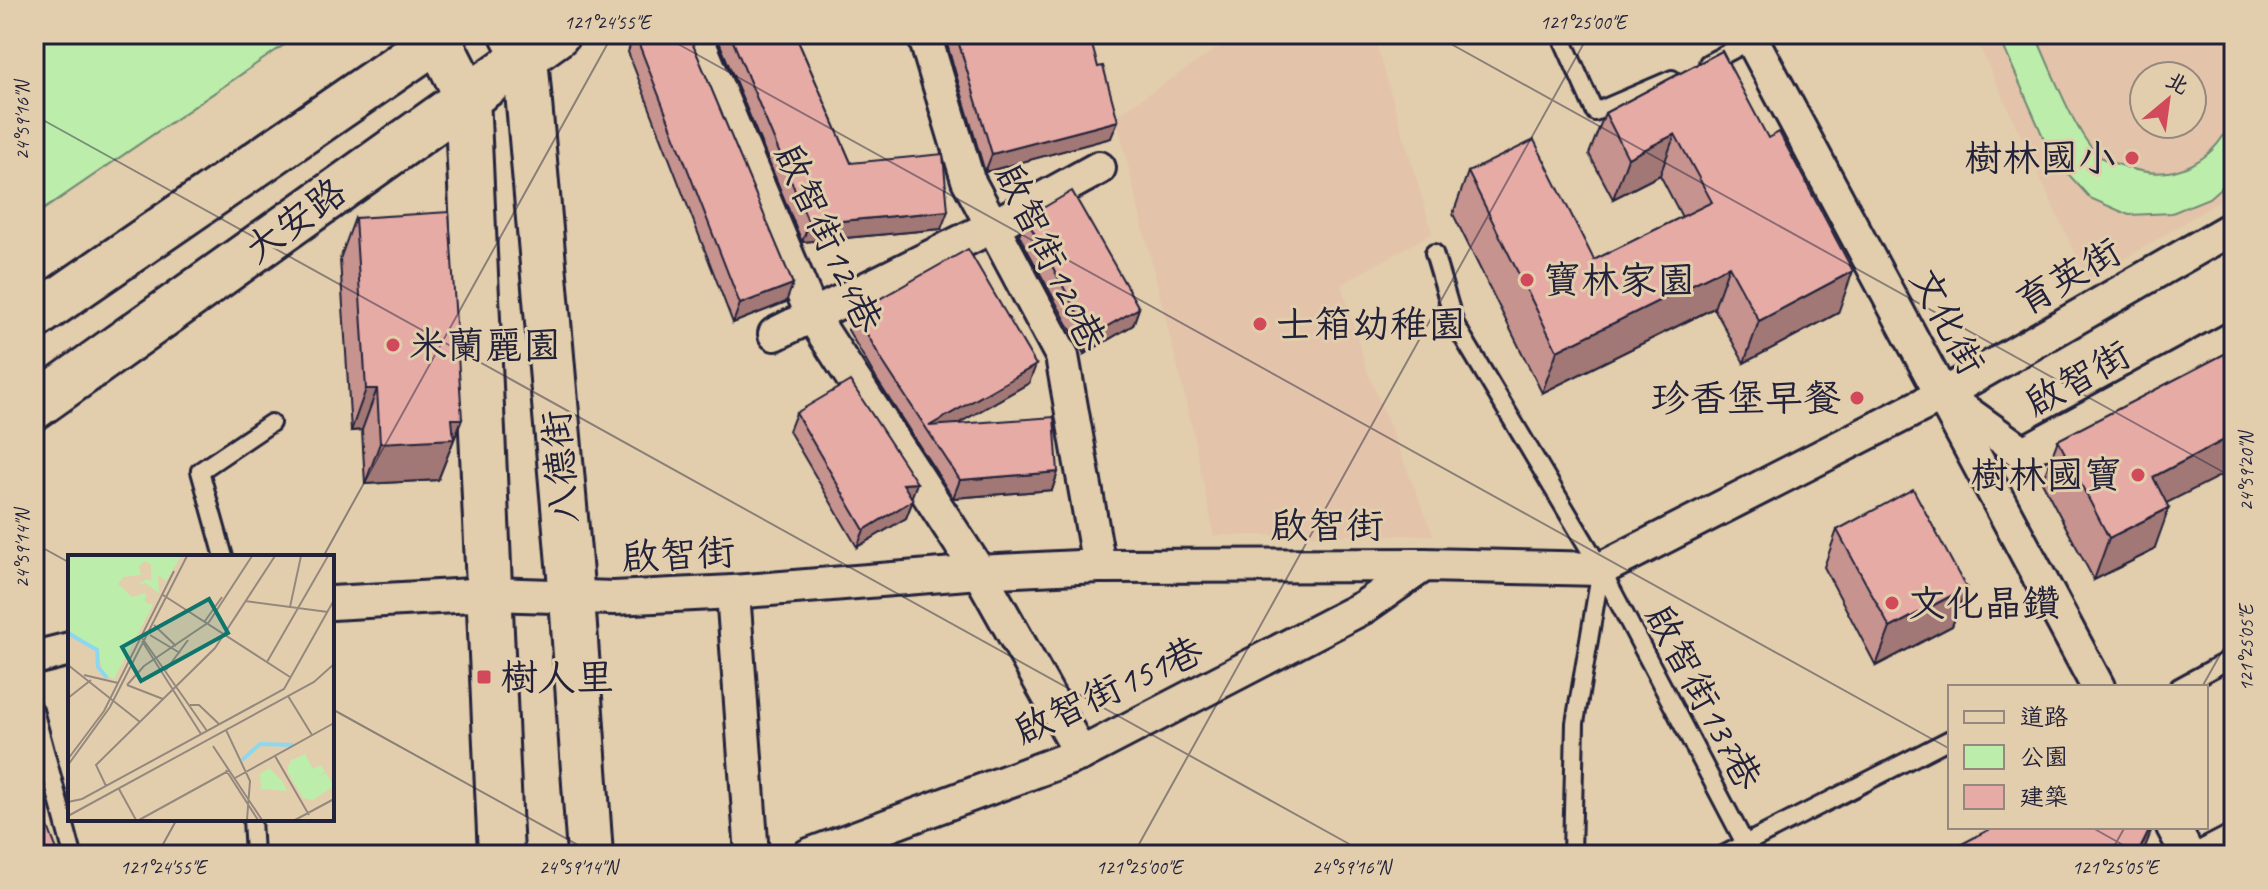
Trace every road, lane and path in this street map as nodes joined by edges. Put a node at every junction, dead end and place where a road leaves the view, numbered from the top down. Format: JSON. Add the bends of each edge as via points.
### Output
{"nodes":[{"id":1,"x":1560,"y":34,"type":"edge"},
{"id":2,"x":927,"y":35,"type":"edge"},
{"id":3,"x":441,"y":37,"type":"edge"},
{"id":4,"x":1751,"y":37,"type":"edge"},
{"id":5,"x":532,"y":42,"type":"edge"},
{"id":6,"x":702,"y":51,"type":"dead end"},
{"id":7,"x":467,"y":96,"type":"junction"},
{"id":8,"x":1099,"y":168,"type":"dead end"},
{"id":9,"x":993,"y":226,"type":"junction"},
{"id":10,"x":2234,"y":227,"type":"edge"},
{"id":11,"x":1434,"y":253,"type":"dead end"},
{"id":12,"x":34,"y":317,"type":"edge"},
{"id":13,"x":813,"y":317,"type":"junction"},
{"id":14,"x":775,"y":334,"type":"dead end"},
{"id":15,"x":2234,"y":338,"type":"edge"},
{"id":16,"x":1942,"y":395,"type":"junction"},
{"id":17,"x":34,"y":407,"type":"edge"},
{"id":18,"x":271,"y":423,"type":"dead end"},
{"id":19,"x":223,"y":555,"type":"edge"},
{"id":20,"x":1424,"y":565,"type":"junction"},
{"id":21,"x":1099,"y":566,"type":"junction"},
{"id":22,"x":1601,"y":569,"type":"junction"},
{"id":23,"x":979,"y":572,"type":"junction"},
{"id":24,"x":733,"y":592,"type":"junction"},
{"id":25,"x":490,"y":594,"type":"junction"},
{"id":26,"x":572,"y":598,"type":"junction"},
{"id":27,"x":334,"y":603,"type":"edge"},
{"id":28,"x":68,"y":650,"type":"edge"},
{"id":29,"x":2234,"y":657,"type":"edge"},
{"id":30,"x":34,"y":658,"type":"edge"},
{"id":31,"x":2097,"y":685,"type":"edge"},
{"id":32,"x":2183,"y":685,"type":"edge"},
{"id":33,"x":34,"y":710,"type":"edge"},
{"id":34,"x":1948,"y":740,"type":"edge"},
{"id":35,"x":1081,"y":754,"type":"junction"},
{"id":36,"x":252,"y":821,"type":"edge"},
{"id":37,"x":2174,"y":829,"type":"edge"},
{"id":38,"x":2234,"y":841,"type":"edge"},
{"id":39,"x":1748,"y":849,"type":"edge"},
{"id":40,"x":73,"y":855,"type":"edge"},
{"id":41,"x":254,"y":855,"type":"edge"},
{"id":42,"x":501,"y":855,"type":"edge"},
{"id":43,"x":590,"y":855,"type":"edge"},
{"id":44,"x":752,"y":855,"type":"edge"},
{"id":45,"x":809,"y":855,"type":"edge"},
{"id":46,"x":1572,"y":855,"type":"edge"},
{"id":47,"x":1723,"y":855,"type":"edge"},
{"id":48,"x":2188,"y":855,"type":"edge"},
{"id":49,"x":2207,"y":855,"type":"edge"}],
"edges":[{"from":1,"to":4,"type":"lane","via":[[1595,112],[1719,58]]},
{"from":2,"to":9,"type":"street","name":"啟智街120巷","via":[[968,180]]},
{"from":3,"to":7,"type":"street","name":"八德街"},
{"from":3,"to":12,"type":"street","name":"大安路"},
{"from":4,"to":16,"type":"street","name":"文化街"},
{"from":5,"to":7,"type":"street","name":"大安路"},
{"from":5,"to":26,"type":"street","name":"八德街"},
{"from":6,"to":13,"type":"street","name":"啟智街124巷"},
{"from":7,"to":17,"type":"street","name":"大安路"},
{"from":7,"to":25,"type":"street","name":"八德街"},
{"from":8,"to":9,"type":"street"},
{"from":9,"to":13,"type":"street"},
{"from":9,"to":21,"type":"street","name":"啟智街120巷","via":[[1062,356]]},
{"from":10,"to":16,"type":"street","name":"育英街"},
{"from":11,"to":22,"type":"lane","name":"啟智街137巷","via":[[1455,324]]},
{"from":13,"to":14,"type":"street"},
{"from":13,"to":23,"type":"street","name":"啟智街124巷"},
{"from":15,"to":16,"type":"street","name":"啟智街","via":[[2023,453]]},
{"from":16,"to":22,"type":"street","name":"啟智街"},
{"from":16,"to":31,"type":"street","name":"文化街"},
{"from":18,"to":19,"type":"lane","via":[[200,471]]},
{"from":20,"to":21,"type":"street","name":"啟智街"},
{"from":20,"to":22,"type":"street","name":"啟智街"},
{"from":20,"to":35,"type":"street","name":"啟智街151巷","via":[[1364,607]]},
{"from":21,"to":23,"type":"street","name":"啟智街"},
{"from":22,"to":39,"type":"lane","name":"啟智街137巷"},
{"from":22,"to":46,"type":"lane","via":[[1575,723]]},
{"from":23,"to":24,"type":"street","name":"啟智街"},
{"from":23,"to":35,"type":"street","name":"啟智街124巷"},
{"from":24,"to":26,"type":"street","name":"啟智街"},
{"from":24,"to":44,"type":"street"},
{"from":25,"to":26,"type":"street","name":"啟智街"},
{"from":25,"to":27,"type":"street","name":"啟智街"},
{"from":25,"to":42,"type":"street","name":"八德街"},
{"from":26,"to":43,"type":"street","name":"八德街"},
{"from":28,"to":30,"type":"street"},
{"from":29,"to":32,"type":"lane"},
{"from":33,"to":40,"type":"lane"},
{"from":34,"to":39,"type":"lane"},
{"from":35,"to":45,"type":"street","name":"啟智街151巷"},
{"from":36,"to":41,"type":"lane"},
{"from":37,"to":48,"type":"street"},
{"from":38,"to":49,"type":"street"},
{"from":39,"to":47,"type":"lane"}]}
